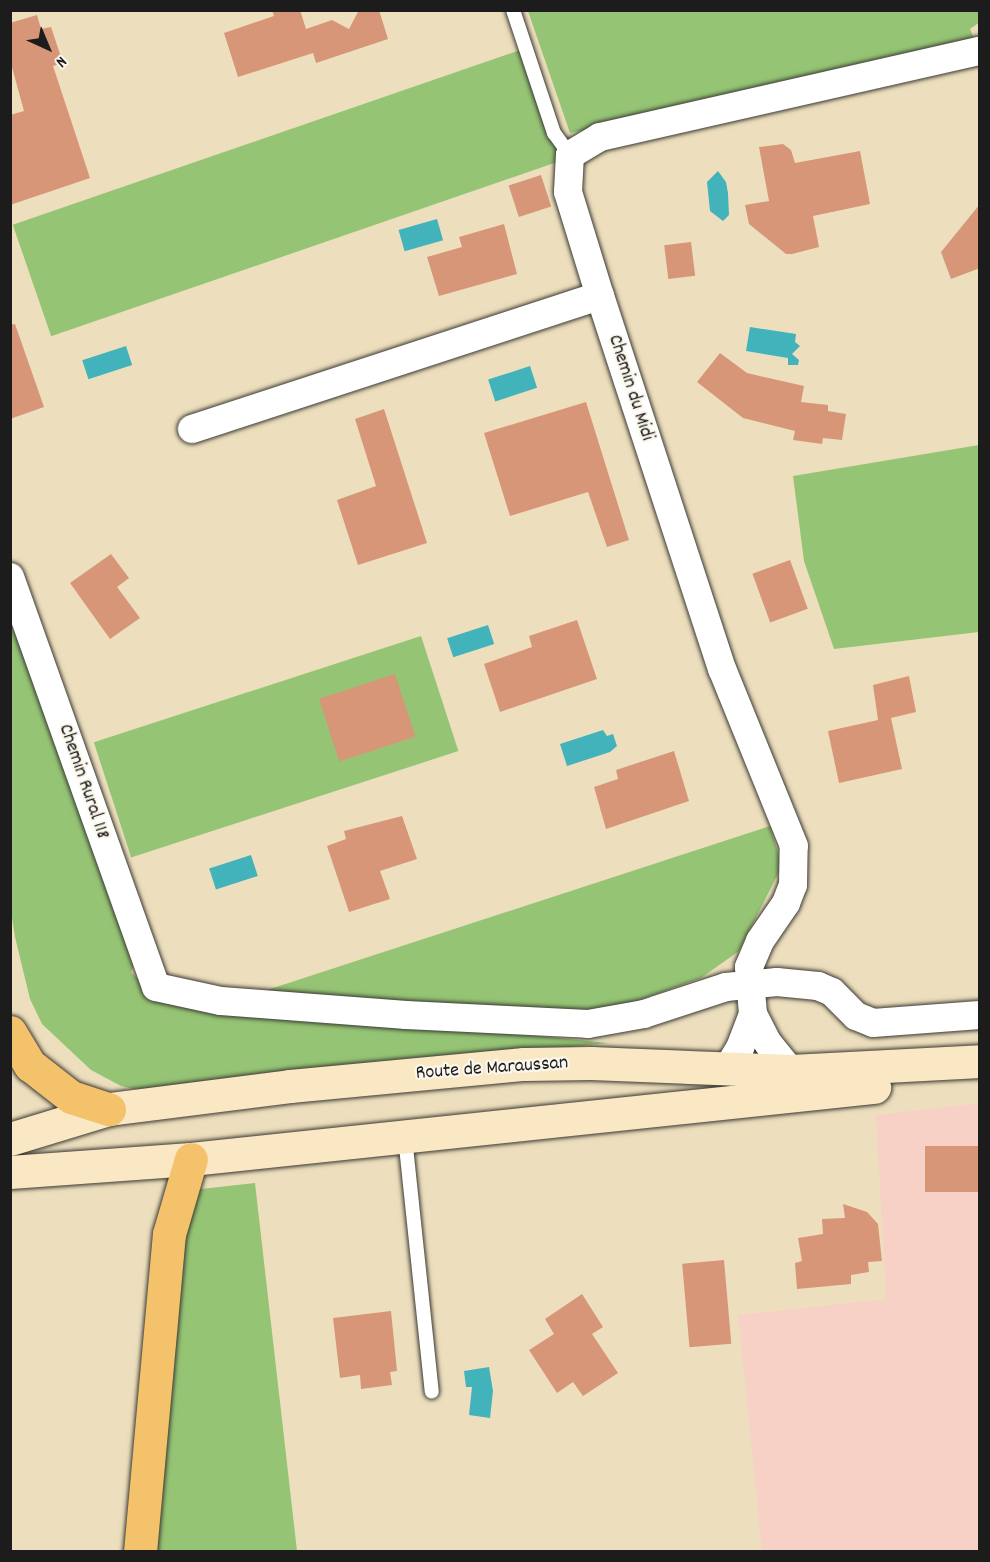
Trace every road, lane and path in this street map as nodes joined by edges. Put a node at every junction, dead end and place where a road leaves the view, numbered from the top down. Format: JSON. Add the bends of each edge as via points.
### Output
{"nodes":[{"id":1,"x":513,"y":10,"type":"edge"},
{"id":2,"x":980,"y":51,"type":"edge"},
{"id":3,"x":570,"y":155,"type":"junction"},
{"id":4,"x":600,"y":296,"type":"junction"},
{"id":5,"x":192,"y":429,"type":"dead end"},
{"id":6,"x":10,"y":577,"type":"edge"},
{"id":7,"x":748,"y":983,"type":"junction"},
{"id":8,"x":753,"y":1014,"type":"junction"},
{"id":9,"x":980,"y":1015,"type":"edge"},
{"id":10,"x":10,"y":1032,"type":"edge"},
{"id":11,"x":980,"y":1061,"type":"edge"},
{"id":12,"x":726,"y":1071,"type":"junction"},
{"id":13,"x":790,"y":1071,"type":"junction"},
{"id":14,"x":980,"y":1075,"type":"edge"},
{"id":15,"x":109,"y":1110,"type":"junction"},
{"id":16,"x":405,"y":1137,"type":"junction"},
{"id":17,"x":10,"y":1139,"type":"edge"},
{"id":18,"x":191,"y":1159,"type":"junction"},
{"id":19,"x":10,"y":1172,"type":"edge"},
{"id":20,"x":432,"y":1392,"type":"dead end"},
{"id":21,"x":140,"y":1551,"type":"edge"}],
"edges":[{"from":1,"to":3,"type":"lane","via":[[554,133]]},
{"from":2,"to":3,"type":"street","via":[[600,136]]},
{"from":3,"to":4,"type":"street","name":"Chemin du Midi","via":[[568,192]]},
{"from":4,"to":5,"type":"street"},
{"from":4,"to":7,"type":"street","name":"Chemin du Midi","via":[[722,669],[794,846],[793,885],[786,903],[760,941],[749,967]]},
{"from":6,"to":7,"type":"street","name":"Chemin Rural 118","via":[[156,987],[221,1001],[588,1024],[644,1014]]},
{"from":7,"to":8,"type":"street","name":"Chemin du Midi"},
{"from":7,"to":9,"type":"street","via":[[818,986],[832,992],[856,1016],[873,1023]]},
{"from":8,"to":12,"type":"street"},
{"from":8,"to":13,"type":"street","via":[[768,1043]]},
{"from":10,"to":15,"type":"highway","via":[[30,1065],[71,1097]]},
{"from":11,"to":13,"type":"main road","name":"Route de Maraussan"},
{"from":12,"to":13,"type":"main road","name":"Route de Maraussan"},
{"from":12,"to":15,"type":"main road","name":"Route de Maraussan","via":[[630,1064],[524,1064],[290,1086]]},
{"from":14,"to":16,"type":"main road"},
{"from":15,"to":17,"type":"main road","name":"Route de Maraussan"},
{"from":16,"to":18,"type":"main road"},
{"from":16,"to":20,"type":"lane"},
{"from":18,"to":19,"type":"main road"},
{"from":18,"to":21,"type":"highway","via":[[168,1234]]}]}
